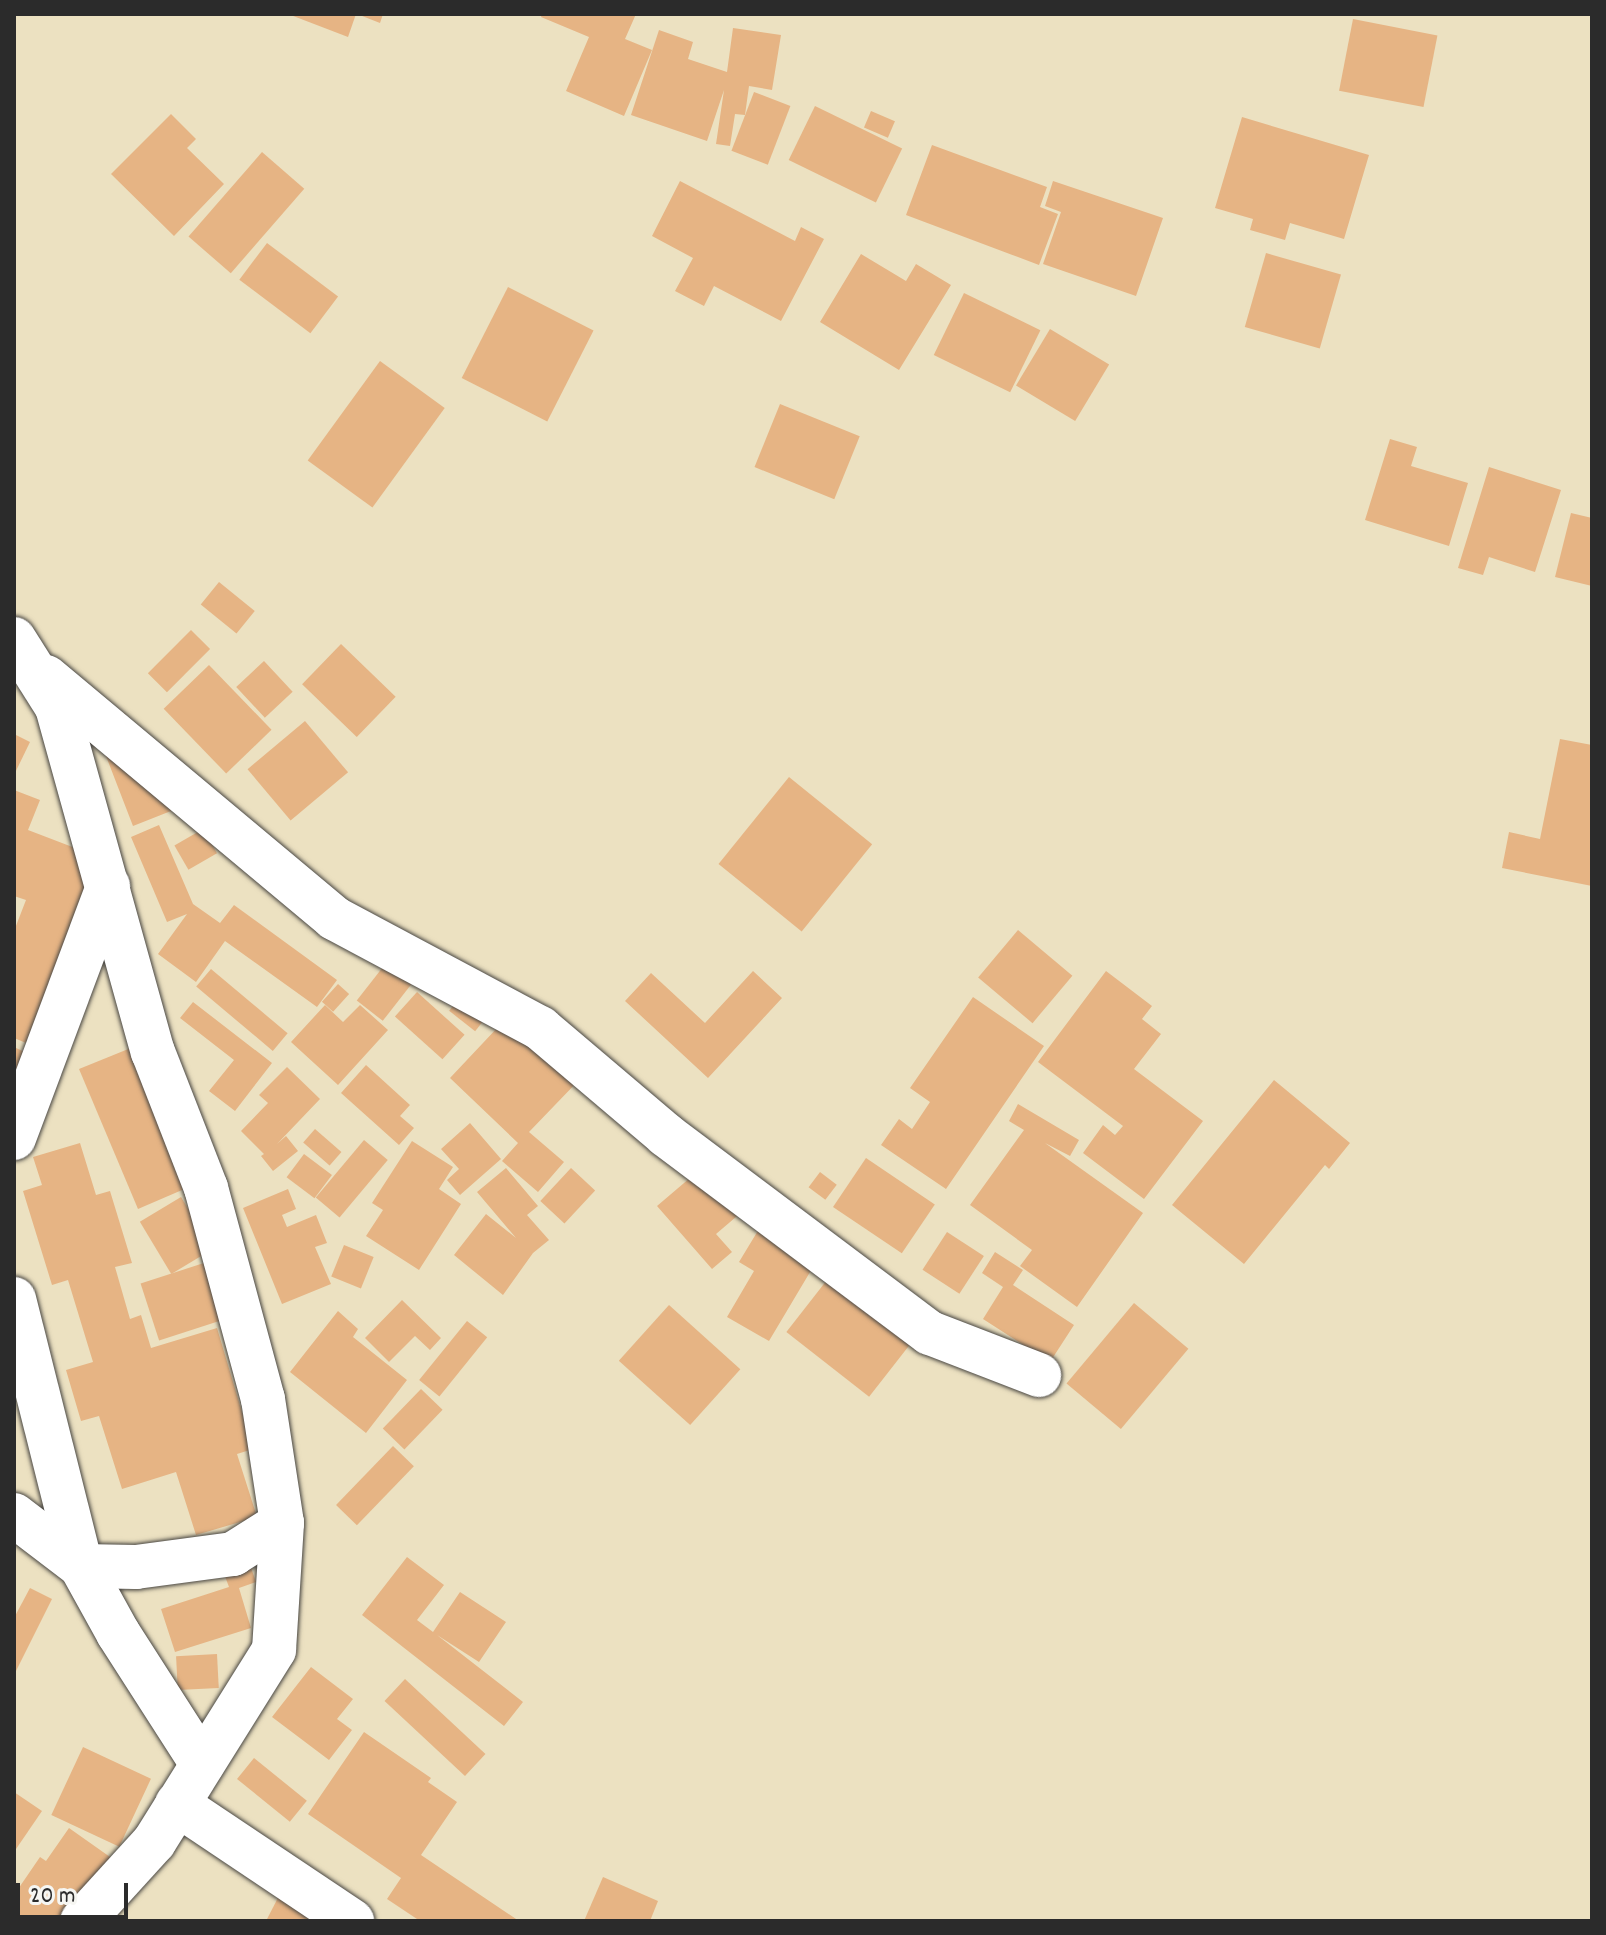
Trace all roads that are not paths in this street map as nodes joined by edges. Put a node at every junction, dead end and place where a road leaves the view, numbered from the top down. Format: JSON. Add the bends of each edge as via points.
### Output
{"nodes":[{"id":1,"x":21,"y":651,"type":"edge"},
{"id":2,"x":108,"y":886,"type":"junction"},
{"id":3,"x":14,"y":1138,"type":"edge"},
{"id":4,"x":14,"y":1299,"type":"edge"},
{"id":5,"x":1039,"y":1375,"type":"dead end"},
{"id":6,"x":14,"y":1515,"type":"edge"},
{"id":7,"x":282,"y":1523,"type":"junction"},
{"id":8,"x":81,"y":1566,"type":"junction"},
{"id":9,"x":202,"y":1764,"type":"junction"},
{"id":10,"x":177,"y":1804,"type":"junction"},
{"id":11,"x":82,"y":1921,"type":"edge"},
{"id":12,"x":352,"y":1921,"type":"edge"}],
"edges":[{"from":1,"to":2,"type":"street","via":[[57,707]]},
{"from":1,"to":5,"type":"street","via":[[334,918],[540,1028],[666,1135],[930,1333]]},
{"from":2,"to":3,"type":"street"},
{"from":2,"to":7,"type":"street","via":[[153,1052],[210,1204],[263,1399]]},
{"from":4,"to":8,"type":"street"},
{"from":6,"to":8,"type":"street"},
{"from":7,"to":8,"type":"street","via":[[233,1554],[136,1567]]},
{"from":7,"to":9,"type":"street","via":[[274,1650]]},
{"from":8,"to":9,"type":"street"},
{"from":9,"to":10,"type":"street"},
{"from":10,"to":11,"type":"street","via":[[154,1842]]},
{"from":10,"to":12,"type":"street"}]}
